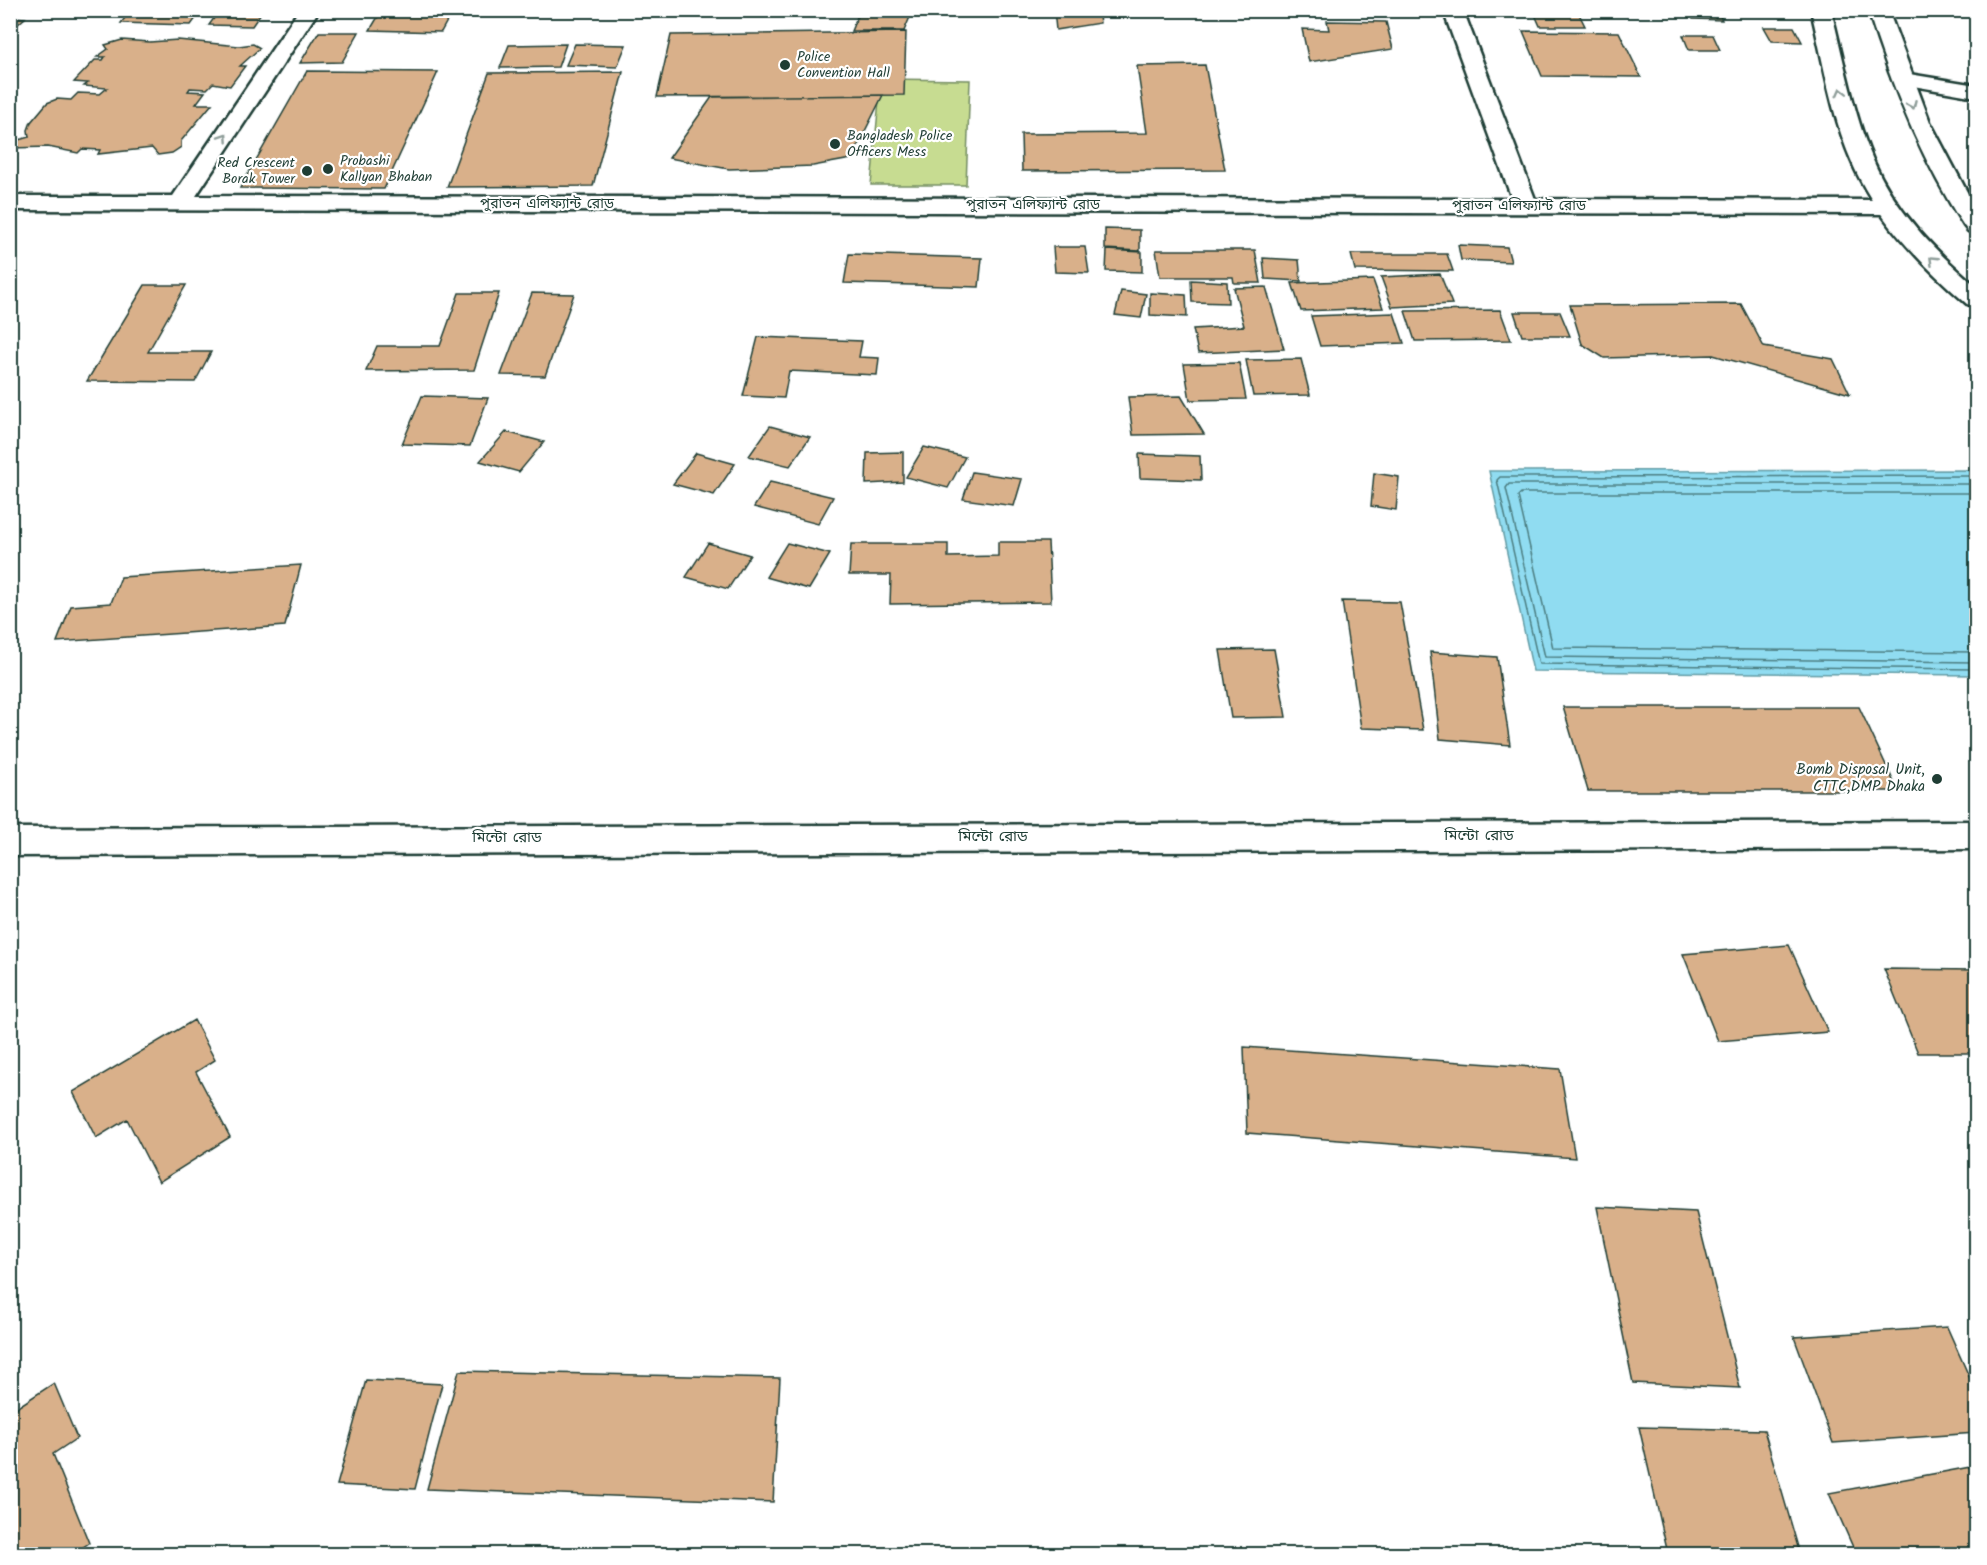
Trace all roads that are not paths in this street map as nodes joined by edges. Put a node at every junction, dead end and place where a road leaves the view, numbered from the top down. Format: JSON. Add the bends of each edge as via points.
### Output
{"nodes":[{"id":1,"x":309,"y":10,"type":"edge"},
{"id":2,"x":1453,"y":10,"type":"edge"},
{"id":3,"x":1821,"y":10,"type":"edge"},
{"id":4,"x":1878,"y":10,"type":"edge"},
{"id":5,"x":1903,"y":79,"type":"junction"},
{"id":6,"x":1977,"y":91,"type":"edge"},
{"id":7,"x":10,"y":203,"type":"edge"},
{"id":8,"x":180,"y":203,"type":"junction"},
{"id":9,"x":1526,"y":206,"type":"junction"},
{"id":10,"x":1886,"y":207,"type":"junction"},
{"id":11,"x":1977,"y":226,"type":"edge"},
{"id":12,"x":1977,"y":299,"type":"edge"},
{"id":13,"x":1976,"y":837,"type":"edge"},
{"id":14,"x":10,"y":842,"type":"edge"}],
"edges":[{"from":8,"to":1,"type":"main road","one_way":true},
{"from":2,"to":9,"type":"main road"},
{"from":10,"to":3,"type":"main road","one_way":true,"via":[[1853,137]]},
{"from":4,"to":5,"type":"main road"},
{"from":5,"to":6,"type":"main road"},
{"from":5,"to":11,"type":"main road","one_way":true,"via":[[1951,191]]},
{"from":7,"to":8,"type":"main road","name":"পুরাতন এলিফ্যান্ট রোড"},
{"from":8,"to":9,"type":"main road","name":"পুরাতন এলিফ্যান্ট রোড"},
{"from":9,"to":10,"type":"main road","name":"পুরাতন এলিফ্যান্ট রোড"},
{"from":12,"to":10,"type":"main road","one_way":true,"via":[[1917,243]]},
{"from":13,"to":14,"type":"main road","name":"মিন্টো রোড"}]}
